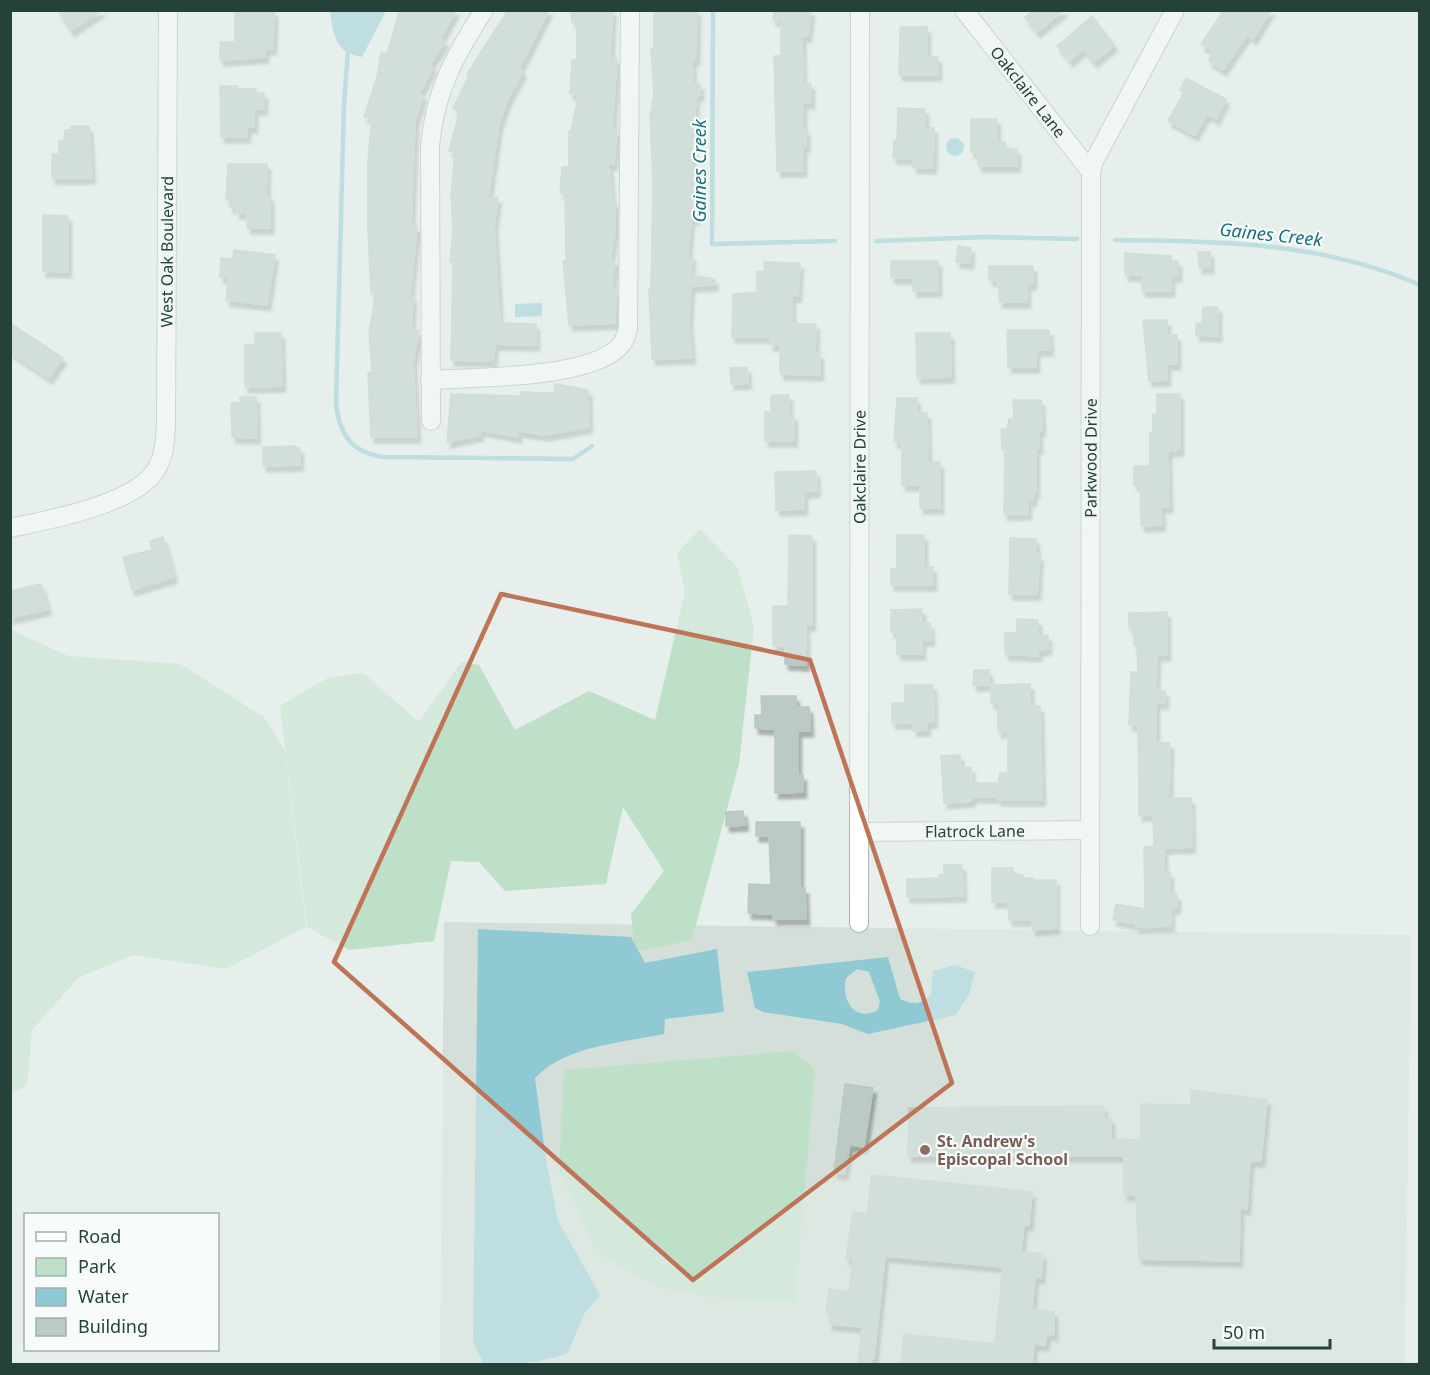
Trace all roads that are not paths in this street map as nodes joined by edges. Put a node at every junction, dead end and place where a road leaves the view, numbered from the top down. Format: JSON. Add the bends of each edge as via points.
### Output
{"nodes":[{"id":1,"x":168,"y":10,"type":"edge"},
{"id":2,"x":484,"y":10,"type":"edge"},
{"id":3,"x":630,"y":10,"type":"edge"},
{"id":4,"x":860,"y":10,"type":"edge"},
{"id":5,"x":964,"y":10,"type":"edge"},
{"id":6,"x":1175,"y":10,"type":"edge"},
{"id":7,"x":1091,"y":172,"type":"junction"},
{"id":8,"x":430,"y":380,"type":"junction"},
{"id":9,"x":431,"y":421,"type":"dead end"},
{"id":10,"x":10,"y":528,"type":"edge"},
{"id":11,"x":1090,"y":830,"type":"junction"},
{"id":12,"x":859,"y":832,"type":"junction"},
{"id":13,"x":860,"y":923,"type":"dead end"},
{"id":14,"x":1090,"y":926,"type":"dead end"}],
"edges":[{"from":1,"to":10,"type":"street","name":"West Oak Boulevard","via":[[164,454],[156,471],[142,485],[114,500],[72,515]]},
{"from":2,"to":8,"type":"street","via":[[450,67],[438,94],[432,122]]},
{"from":3,"to":8,"type":"street","via":[[626,339],[610,355],[575,368]]},
{"from":4,"to":12,"type":"street","name":"Oakclaire Drive"},
{"from":5,"to":7,"type":"street","name":"Oakclaire Lane"},
{"from":6,"to":7,"type":"street","name":"Parkwood Drive"},
{"from":7,"to":11,"type":"street","name":"Parkwood Drive"},
{"from":8,"to":9,"type":"street"},
{"from":11,"to":12,"type":"street","name":"Flatrock Lane"},
{"from":11,"to":14,"type":"street","name":"Parkwood Drive"},
{"from":12,"to":13,"type":"street","name":"Oakclaire Drive"}]}
